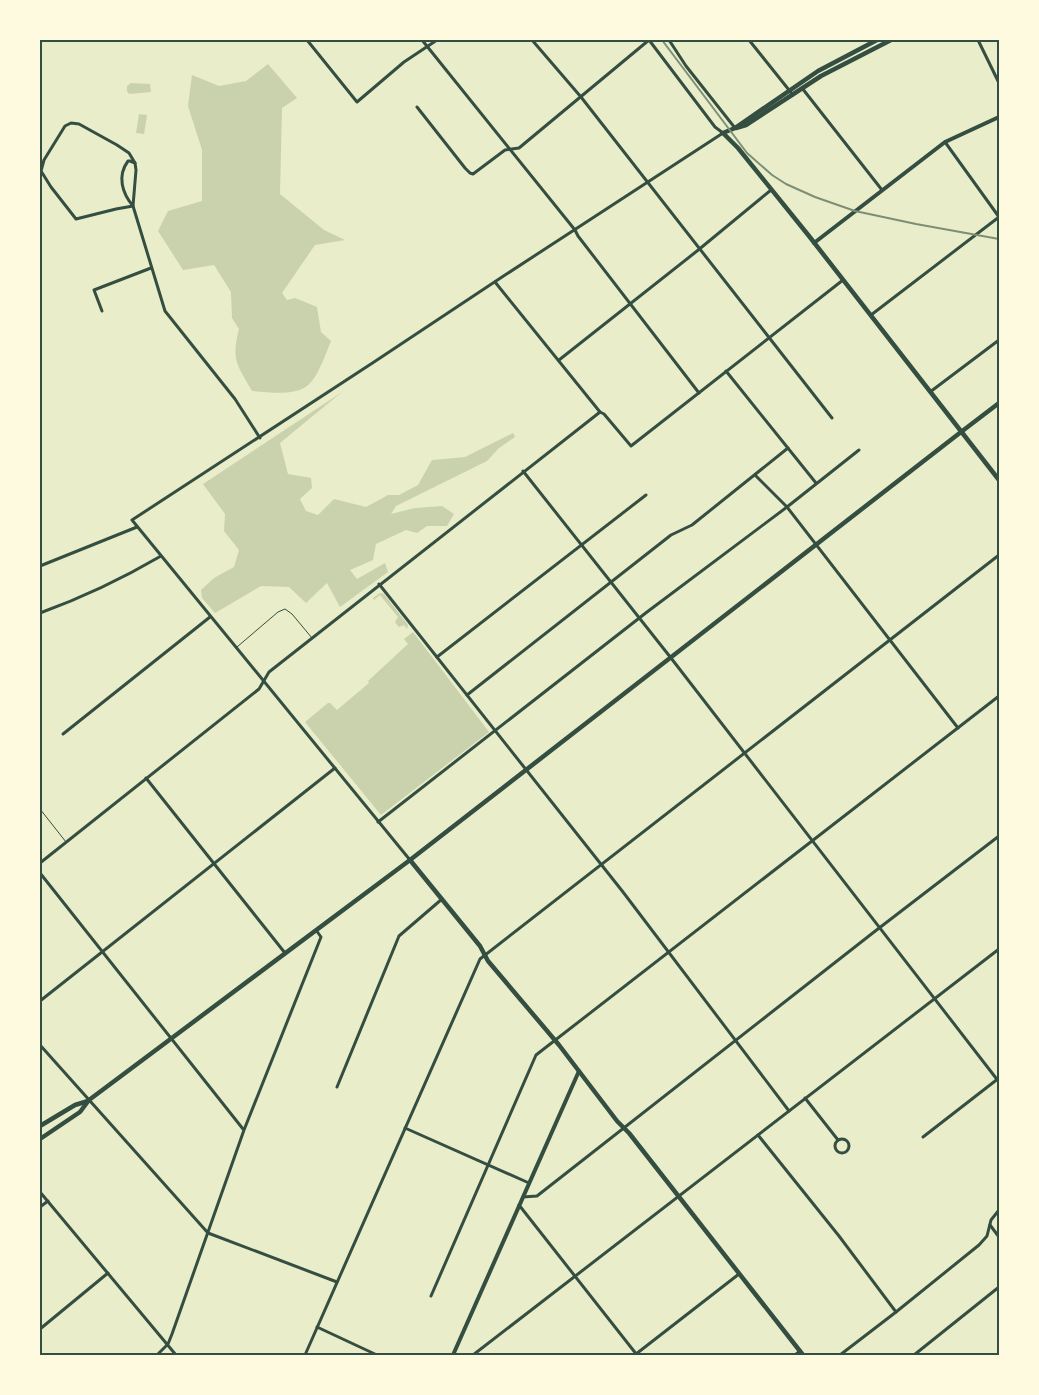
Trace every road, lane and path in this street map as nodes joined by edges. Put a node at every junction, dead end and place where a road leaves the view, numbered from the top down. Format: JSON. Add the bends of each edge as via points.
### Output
{"nodes":[{"id":1,"x":307,"y":40,"type":"edge"},
{"id":2,"x":422,"y":40,"type":"edge"},
{"id":3,"x":437,"y":40,"type":"edge"},
{"id":4,"x":532,"y":40,"type":"edge"},
{"id":5,"x":649,"y":40,"type":"edge"},
{"id":6,"x":668,"y":40,"type":"edge"},
{"id":7,"x":749,"y":40,"type":"edge"},
{"id":8,"x":891,"y":40,"type":"edge"},
{"id":9,"x":978,"y":40,"type":"edge"},
{"id":10,"x":880,"y":41,"type":"edge"},
{"id":11,"x":427,"y":47,"type":"junction"},
{"id":12,"x":999,"y":83,"type":"edge"},
{"id":13,"x":798,"y":84,"type":"junction"},
{"id":14,"x":802,"y":89,"type":"junction"},
{"id":15,"x":789,"y":90,"type":"junction"},
{"id":16,"x":793,"y":95,"type":"junction"},
{"id":17,"x":581,"y":97,"type":"junction"},
{"id":18,"x":417,"y":107,"type":"dead end"},
{"id":19,"x":999,"y":117,"type":"edge"},
{"id":20,"x":735,"y":128,"type":"junction"},
{"id":21,"x":723,"y":133,"type":"junction"},
{"id":22,"x":945,"y":142,"type":"junction"},
{"id":23,"x":510,"y":149,"type":"junction"},
{"id":24,"x":134,"y":163,"type":"junction"},
{"id":25,"x":647,"y":183,"type":"junction"},
{"id":26,"x":772,"y":190,"type":"junction"},
{"id":27,"x":882,"y":190,"type":"junction"},
{"id":28,"x":133,"y":206,"type":"junction"},
{"id":29,"x":999,"y":217,"type":"edge"},
{"id":30,"x":575,"y":230,"type":"junction"},
{"id":31,"x":814,"y":243,"type":"junction"},
{"id":32,"x":700,"y":250,"type":"junction"},
{"id":33,"x":151,"y":268,"type":"junction"},
{"id":34,"x":843,"y":280,"type":"junction"},
{"id":35,"x":495,"y":282,"type":"junction"},
{"id":36,"x":630,"y":304,"type":"junction"},
{"id":37,"x":102,"y":311,"type":"dead end"},
{"id":38,"x":871,"y":315,"type":"junction"},
{"id":39,"x":770,"y":337,"type":"junction"},
{"id":40,"x":999,"y":340,"type":"edge"},
{"id":41,"x":559,"y":360,"type":"junction"},
{"id":42,"x":726,"y":371,"type":"junction"},
{"id":43,"x":930,"y":392,"type":"junction"},
{"id":44,"x":699,"y":393,"type":"junction"},
{"id":45,"x":999,"y":403,"type":"edge"},
{"id":46,"x":600,"y":412,"type":"junction"},
{"id":47,"x":832,"y":418,"type":"dead end"},
{"id":48,"x":961,"y":432,"type":"junction"},
{"id":49,"x":260,"y":438,"type":"junction"},
{"id":50,"x":788,"y":448,"type":"junction"},
{"id":51,"x":859,"y":450,"type":"dead end"},
{"id":52,"x":523,"y":472,"type":"junction"},
{"id":53,"x":755,"y":475,"type":"junction"},
{"id":54,"x":999,"y":480,"type":"edge"},
{"id":55,"x":816,"y":483,"type":"junction"},
{"id":56,"x":646,"y":496,"type":"dead end"},
{"id":57,"x":787,"y":507,"type":"junction"},
{"id":58,"x":137,"y":527,"type":"junction"},
{"id":59,"x":816,"y":544,"type":"junction"},
{"id":60,"x":581,"y":545,"type":"junction"},
{"id":61,"x":999,"y":555,"type":"edge"},
{"id":62,"x":160,"y":556,"type":"junction"},
{"id":63,"x":40,"y":566,"type":"edge"},
{"id":64,"x":610,"y":582,"type":"junction"},
{"id":65,"x":379,"y":584,"type":"junction"},
{"id":66,"x":40,"y":613,"type":"edge"},
{"id":67,"x":210,"y":617,"type":"junction"},
{"id":68,"x":640,"y":618,"type":"junction"},
{"id":69,"x":312,"y":638,"type":"junction"},
{"id":70,"x":889,"y":640,"type":"junction"},
{"id":71,"x":235,"y":648,"type":"junction"},
{"id":72,"x":437,"y":657,"type":"junction"},
{"id":73,"x":671,"y":658,"type":"junction"},
{"id":74,"x":264,"y":681,"type":"junction"},
{"id":75,"x":467,"y":695,"type":"junction"},
{"id":76,"x":999,"y":696,"type":"edge"},
{"id":77,"x":958,"y":728,"type":"junction"},
{"id":78,"x":496,"y":731,"type":"junction"},
{"id":79,"x":63,"y":734,"type":"dead end"},
{"id":80,"x":744,"y":752,"type":"junction"},
{"id":81,"x":335,"y":768,"type":"junction"},
{"id":82,"x":526,"y":770,"type":"junction"},
{"id":83,"x":146,"y":778,"type":"junction"},
{"id":84,"x":40,"y":809,"type":"edge"},
{"id":85,"x":378,"y":822,"type":"junction"},
{"id":86,"x":999,"y":836,"type":"edge"},
{"id":87,"x":813,"y":840,"type":"junction"},
{"id":88,"x":66,"y":842,"type":"junction"},
{"id":89,"x":410,"y":860,"type":"junction"},
{"id":90,"x":40,"y":863,"type":"edge"},
{"id":91,"x":214,"y":864,"type":"junction"},
{"id":92,"x":600,"y":864,"type":"junction"},
{"id":93,"x":40,"y":873,"type":"edge"},
{"id":94,"x":442,"y":899,"type":"junction"},
{"id":95,"x":880,"y":927,"type":"junction"},
{"id":96,"x":316,"y":930,"type":"junction"},
{"id":97,"x":999,"y":948,"type":"edge"},
{"id":98,"x":102,"y":952,"type":"junction"},
{"id":99,"x":669,"y":952,"type":"junction"},
{"id":100,"x":285,"y":953,"type":"junction"},
{"id":101,"x":484,"y":954,"type":"junction"},
{"id":102,"x":934,"y":999,"type":"junction"},
{"id":103,"x":40,"y":1001,"type":"edge"},
{"id":104,"x":171,"y":1039,"type":"junction"},
{"id":105,"x":554,"y":1040,"type":"junction"},
{"id":106,"x":735,"y":1040,"type":"junction"},
{"id":107,"x":40,"y":1044,"type":"edge"},
{"id":108,"x":578,"y":1071,"type":"junction"},
{"id":109,"x":998,"y":1080,"type":"edge"},
{"id":110,"x":337,"y":1087,"type":"dead end"},
{"id":111,"x":805,"y":1098,"type":"junction"},
{"id":112,"x":89,"y":1100,"type":"junction"},
{"id":113,"x":789,"y":1111,"type":"junction"},
{"id":114,"x":40,"y":1126,"type":"edge"},
{"id":115,"x":405,"y":1128,"type":"junction"},
{"id":116,"x":624,"y":1128,"type":"junction"},
{"id":117,"x":244,"y":1130,"type":"junction"},
{"id":118,"x":758,"y":1135,"type":"junction"},
{"id":119,"x":923,"y":1137,"type":"dead end"},
{"id":120,"x":41,"y":1138,"type":"edge"},
{"id":121,"x":838,"y":1140,"type":"junction"},
{"id":122,"x":488,"y":1165,"type":"junction"},
{"id":123,"x":529,"y":1183,"type":"junction"},
{"id":124,"x":40,"y":1192,"type":"edge"},
{"id":125,"x":679,"y":1196,"type":"junction"},
{"id":126,"x":523,"y":1197,"type":"junction"},
{"id":127,"x":48,"y":1201,"type":"junction"},
{"id":128,"x":519,"y":1205,"type":"junction"},
{"id":129,"x":40,"y":1207,"type":"edge"},
{"id":130,"x":999,"y":1210,"type":"edge"},
{"id":131,"x":990,"y":1225,"type":"junction"},
{"id":132,"x":208,"y":1233,"type":"junction"},
{"id":133,"x":999,"y":1237,"type":"edge"},
{"id":134,"x":108,"y":1273,"type":"junction"},
{"id":135,"x":740,"y":1273,"type":"junction"},
{"id":136,"x":576,"y":1276,"type":"junction"},
{"id":137,"x":337,"y":1282,"type":"junction"},
{"id":138,"x":999,"y":1287,"type":"edge"},
{"id":139,"x":431,"y":1296,"type":"dead end"},
{"id":140,"x":896,"y":1312,"type":"junction"},
{"id":141,"x":317,"y":1327,"type":"junction"},
{"id":142,"x":40,"y":1329,"type":"edge"},
{"id":143,"x":168,"y":1344,"type":"junction"},
{"id":144,"x":455,"y":1350,"type":"junction"},
{"id":145,"x":801,"y":1353,"type":"edge"},
{"id":146,"x":157,"y":1355,"type":"edge"},
{"id":147,"x":176,"y":1355,"type":"edge"},
{"id":148,"x":305,"y":1355,"type":"edge"},
{"id":149,"x":377,"y":1355,"type":"edge"},
{"id":150,"x":452,"y":1355,"type":"edge"},
{"id":151,"x":458,"y":1355,"type":"edge"},
{"id":152,"x":473,"y":1355,"type":"edge"},
{"id":153,"x":636,"y":1355,"type":"edge"},
{"id":154,"x":795,"y":1355,"type":"edge"},
{"id":155,"x":840,"y":1355,"type":"edge"},
{"id":156,"x":914,"y":1355,"type":"edge"}],
"edges":[{"from":1,"to":11,"type":"street","via":[[357,102]]},
{"from":2,"to":11,"type":"street"},
{"from":3,"to":11,"type":"street"},
{"from":4,"to":17,"type":"street"},
{"from":5,"to":17,"type":"street"},
{"from":5,"to":21,"type":"street"},
{"from":6,"to":20,"type":"street"},
{"from":7,"to":15,"type":"street"},
{"from":8,"to":10,"type":"main road"},
{"from":9,"to":12,"type":"street"},
{"from":10,"to":13,"type":"main road","via":[[834,62]]},
{"from":10,"to":14,"type":"main road"},
{"from":11,"to":23,"type":"street"},
{"from":13,"to":14,"type":"street"},
{"from":13,"to":15,"type":"main road"},
{"from":14,"to":16,"type":"main road"},
{"from":14,"to":27,"type":"street"},
{"from":15,"to":16,"type":"street"},
{"from":15,"to":20,"type":"main road"},
{"from":16,"to":20,"type":"main road","via":[[746,125]]},
{"from":17,"to":23,"type":"street","via":[[519,148]]},
{"from":17,"to":25,"type":"street"},
{"from":18,"to":23,"type":"street","via":[[470,173],[476,173]]},
{"from":19,"to":22,"type":"street"},
{"from":20,"to":21,"type":"main road"},
{"from":21,"to":25,"type":"street"},
{"from":21,"to":26,"type":"main road"},
{"from":22,"to":27,"type":"street"},
{"from":22,"to":29,"type":"street"},
{"from":23,"to":30,"type":"street"},
{"from":24,"to":28,"type":"street"},
{"from":24,"to":28,"type":"street","via":[[126,163],[122,178],[124,193]]},
{"from":24,"to":28,"type":"street","via":[[129,153],[117,145],[79,124],[71,123],[65,126],[44,160],[41,171],[76,219]]},
{"from":25,"to":30,"type":"street"},
{"from":25,"to":32,"type":"street"},
{"from":26,"to":31,"type":"main road"},
{"from":26,"to":32,"type":"street"},
{"from":27,"to":31,"type":"street"},
{"from":28,"to":33,"type":"street"},
{"from":29,"to":38,"type":"street"},
{"from":30,"to":35,"type":"street"},
{"from":30,"to":36,"type":"street"},
{"from":31,"to":34,"type":"main road"},
{"from":32,"to":36,"type":"street"},
{"from":32,"to":39,"type":"street"},
{"from":33,"to":37,"type":"street","via":[[94,290]]},
{"from":33,"to":49,"type":"street","via":[[165,311],[235,399]]},
{"from":34,"to":38,"type":"main road"},
{"from":34,"to":39,"type":"street"},
{"from":35,"to":41,"type":"street"},
{"from":35,"to":49,"type":"street"},
{"from":36,"to":41,"type":"street"},
{"from":36,"to":44,"type":"street"},
{"from":38,"to":43,"type":"main road"},
{"from":39,"to":42,"type":"street"},
{"from":39,"to":47,"type":"street"},
{"from":40,"to":43,"type":"street"},
{"from":41,"to":46,"type":"street"},
{"from":42,"to":44,"type":"street"},
{"from":42,"to":50,"type":"street"},
{"from":43,"to":48,"type":"main road"},
{"from":44,"to":46,"type":"street","via":[[631,446]]},
{"from":45,"to":48,"type":"main road"},
{"from":46,"to":52,"type":"street"},
{"from":48,"to":54,"type":"main road"},
{"from":48,"to":59,"type":"main road"},
{"from":49,"to":58,"type":"street","via":[[132,520]]},
{"from":50,"to":53,"type":"street"},
{"from":50,"to":55,"type":"street"},
{"from":51,"to":55,"type":"street"},
{"from":52,"to":60,"type":"street"},
{"from":52,"to":65,"type":"street"},
{"from":53,"to":57,"type":"street"},
{"from":53,"to":64,"type":"street","via":[[692,525],[671,535]]},
{"from":55,"to":57,"type":"street"},
{"from":56,"to":60,"type":"street"},
{"from":57,"to":59,"type":"street"},
{"from":57,"to":68,"type":"street"},
{"from":58,"to":62,"type":"street"},
{"from":58,"to":63,"type":"street"},
{"from":59,"to":70,"type":"street"},
{"from":59,"to":73,"type":"main road"},
{"from":60,"to":64,"type":"street"},
{"from":60,"to":72,"type":"street"},
{"from":61,"to":70,"type":"street"},
{"from":62,"to":66,"type":"street","via":[[81,598]]},
{"from":62,"to":67,"type":"street"},
{"from":64,"to":68,"type":"street"},
{"from":64,"to":75,"type":"street"},
{"from":65,"to":69,"type":"street"},
{"from":65,"to":72,"type":"street"},
{"from":67,"to":71,"type":"street"},
{"from":67,"to":79,"type":"street"},
{"from":68,"to":73,"type":"street"},
{"from":68,"to":78,"type":"street"},
{"from":69,"to":71,"type":"lane","via":[[285,609]]},
{"from":69,"to":74,"type":"street","via":[[269,672]]},
{"from":70,"to":77,"type":"street"},
{"from":70,"to":80,"type":"street"},
{"from":71,"to":74,"type":"street"},
{"from":72,"to":75,"type":"street"},
{"from":73,"to":80,"type":"street"},
{"from":73,"to":82,"type":"main road"},
{"from":74,"to":81,"type":"street"},
{"from":74,"to":83,"type":"street","via":[[260,689]]},
{"from":75,"to":78,"type":"street"},
{"from":76,"to":77,"type":"street"},
{"from":77,"to":87,"type":"street"},
{"from":78,"to":82,"type":"street"},
{"from":78,"to":85,"type":"street"},
{"from":80,"to":87,"type":"street"},
{"from":80,"to":92,"type":"street"},
{"from":81,"to":85,"type":"street"},
{"from":81,"to":91,"type":"street"},
{"from":82,"to":89,"type":"main road"},
{"from":82,"to":92,"type":"street"},
{"from":83,"to":88,"type":"street"},
{"from":83,"to":91,"type":"street"},
{"from":84,"to":88,"type":"lane"},
{"from":85,"to":89,"type":"street"},
{"from":86,"to":95,"type":"street"},
{"from":87,"to":95,"type":"street"},
{"from":87,"to":99,"type":"street"},
{"from":88,"to":90,"type":"street"},
{"from":89,"to":94,"type":"main road"},
{"from":89,"to":96,"type":"main road"},
{"from":91,"to":98,"type":"street"},
{"from":91,"to":100,"type":"street"},
{"from":92,"to":99,"type":"street"},
{"from":92,"to":101,"type":"street"},
{"from":93,"to":98,"type":"street"},
{"from":94,"to":101,"type":"main road"},
{"from":94,"to":110,"type":"street","via":[[399,936]]},
{"from":95,"to":102,"type":"street"},
{"from":95,"to":106,"type":"street"},
{"from":96,"to":100,"type":"main road"},
{"from":96,"to":117,"type":"street","via":[[320,938]]},
{"from":97,"to":102,"type":"street"},
{"from":98,"to":103,"type":"street"},
{"from":98,"to":104,"type":"street"},
{"from":99,"to":105,"type":"street"},
{"from":99,"to":106,"type":"street"},
{"from":100,"to":104,"type":"main road"},
{"from":101,"to":105,"type":"main road"},
{"from":101,"to":115,"type":"street"},
{"from":102,"to":109,"type":"street"},
{"from":102,"to":111,"type":"street"},
{"from":104,"to":112,"type":"main road"},
{"from":104,"to":117,"type":"street"},
{"from":105,"to":108,"type":"main road"},
{"from":105,"to":122,"type":"street","via":[[536,1055]]},
{"from":106,"to":113,"type":"street"},
{"from":106,"to":116,"type":"street"},
{"from":107,"to":112,"type":"street"},
{"from":108,"to":116,"type":"main road"},
{"from":108,"to":123,"type":"street"},
{"from":109,"to":119,"type":"street"},
{"from":111,"to":113,"type":"street"},
{"from":111,"to":121,"type":"street"},
{"from":112,"to":114,"type":"main road","via":[[75,1104]]},
{"from":112,"to":120,"type":"main road","via":[[80,1112]]},
{"from":112,"to":132,"type":"street"},
{"from":113,"to":118,"type":"street"},
{"from":115,"to":122,"type":"street"},
{"from":115,"to":137,"type":"street"},
{"from":116,"to":125,"type":"main road"},
{"from":116,"to":126,"type":"street","via":[[536,1196]]},
{"from":117,"to":132,"type":"street"},
{"from":118,"to":125,"type":"street"},
{"from":118,"to":140,"type":"street"},
{"from":121,"to":121,"type":"street","via":[[836,1150],[847,1152],[848,1142]]},
{"from":122,"to":123,"type":"street"},
{"from":122,"to":139,"type":"street"},
{"from":123,"to":126,"type":"street"},
{"from":124,"to":127,"type":"street"},
{"from":125,"to":135,"type":"main road"},
{"from":125,"to":136,"type":"street"},
{"from":126,"to":128,"type":"street"},
{"from":127,"to":129,"type":"street"},
{"from":127,"to":134,"type":"street"},
{"from":128,"to":136,"type":"street"},
{"from":128,"to":144,"type":"street"},
{"from":130,"to":131,"type":"street"},
{"from":131,"to":133,"type":"street"},
{"from":131,"to":140,"type":"street","via":[[987,1236],[979,1245]]},
{"from":132,"to":137,"type":"street"},
{"from":132,"to":143,"type":"street"},
{"from":134,"to":142,"type":"street"},
{"from":134,"to":143,"type":"street"},
{"from":135,"to":145,"type":"main road"},
{"from":135,"to":153,"type":"street"},
{"from":136,"to":152,"type":"street"},
{"from":136,"to":153,"type":"street"},
{"from":137,"to":141,"type":"street"},
{"from":138,"to":156,"type":"street"},
{"from":140,"to":155,"type":"street"},
{"from":141,"to":148,"type":"street"},
{"from":141,"to":149,"type":"street"},
{"from":143,"to":146,"type":"street"},
{"from":143,"to":147,"type":"street"},
{"from":144,"to":150,"type":"street"},
{"from":144,"to":151,"type":"street"},
{"from":145,"to":154,"type":"street"}]}
